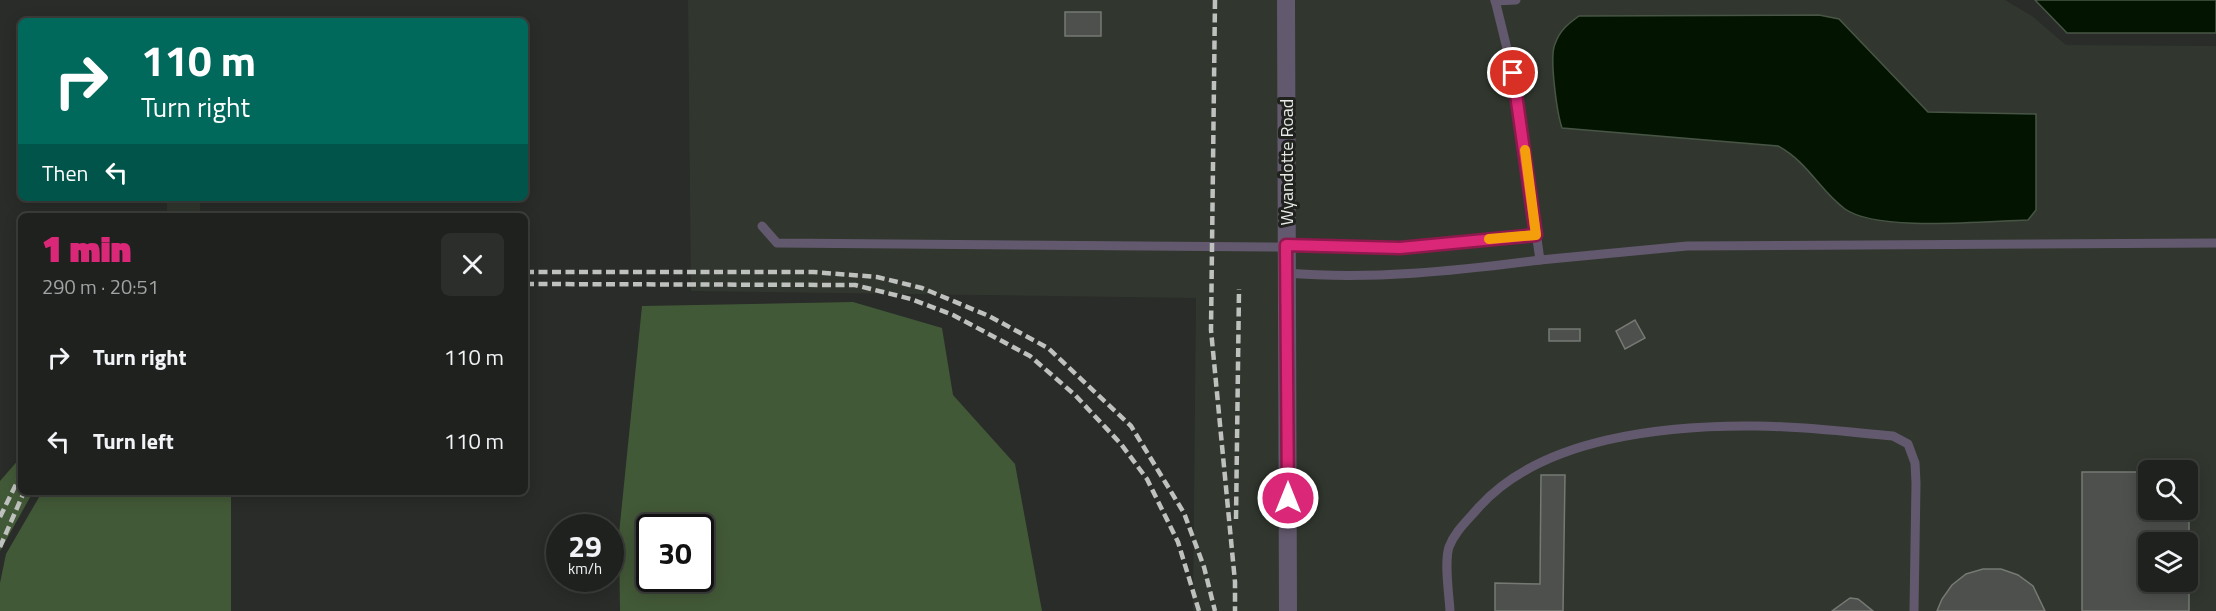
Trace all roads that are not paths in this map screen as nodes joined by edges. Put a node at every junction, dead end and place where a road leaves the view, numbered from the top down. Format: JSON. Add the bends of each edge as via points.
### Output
{"nodes":[{"id":1,"x":1286,"y":0,"type":"edge"},
{"id":2,"x":1516,"y":0,"type":"edge"},
{"id":3,"x":1495,"y":1,"type":"edge"},
{"id":4,"x":762,"y":226,"type":"dead end"},
{"id":5,"x":1536,"y":235,"type":"junction"},
{"id":6,"x":2216,"y":243,"type":"edge"},
{"id":7,"x":1286,"y":245,"type":"junction"},
{"id":8,"x":1540,"y":260,"type":"junction"},
{"id":9,"x":1286,"y":273,"type":"junction"},
{"id":10,"x":1288,"y":611,"type":"edge"},
{"id":11,"x":1450,"y":611,"type":"edge"},
{"id":12,"x":1914,"y":611,"type":"edge"}],
"edges":[{"from":1,"to":7,"type":"street","name":"Wyandotte Road"},
{"from":2,"to":3,"type":"lane"},
{"from":3,"to":5,"type":"lane","via":[[1513,73]]},
{"from":4,"to":7,"type":"lane","via":[[777,243]]},
{"from":5,"to":7,"type":"lane","via":[[1400,248]]},
{"from":5,"to":8,"type":"lane"},
{"from":6,"to":8,"type":"lane","via":[[1687,246]]},
{"from":7,"to":9,"type":"street","name":"Wyandotte Road"},
{"from":8,"to":9,"type":"lane","via":[[1438,273],[1336,277]]},
{"from":9,"to":10,"type":"street","name":"Wyandotte Road"},
{"from":11,"to":12,"type":"lane","via":[[1448,550],[1455,534],[1494,491],[1533,465],[1563,452],[1676,429],[1757,426],[1893,436],[1908,444],[1916,483]]}]}
